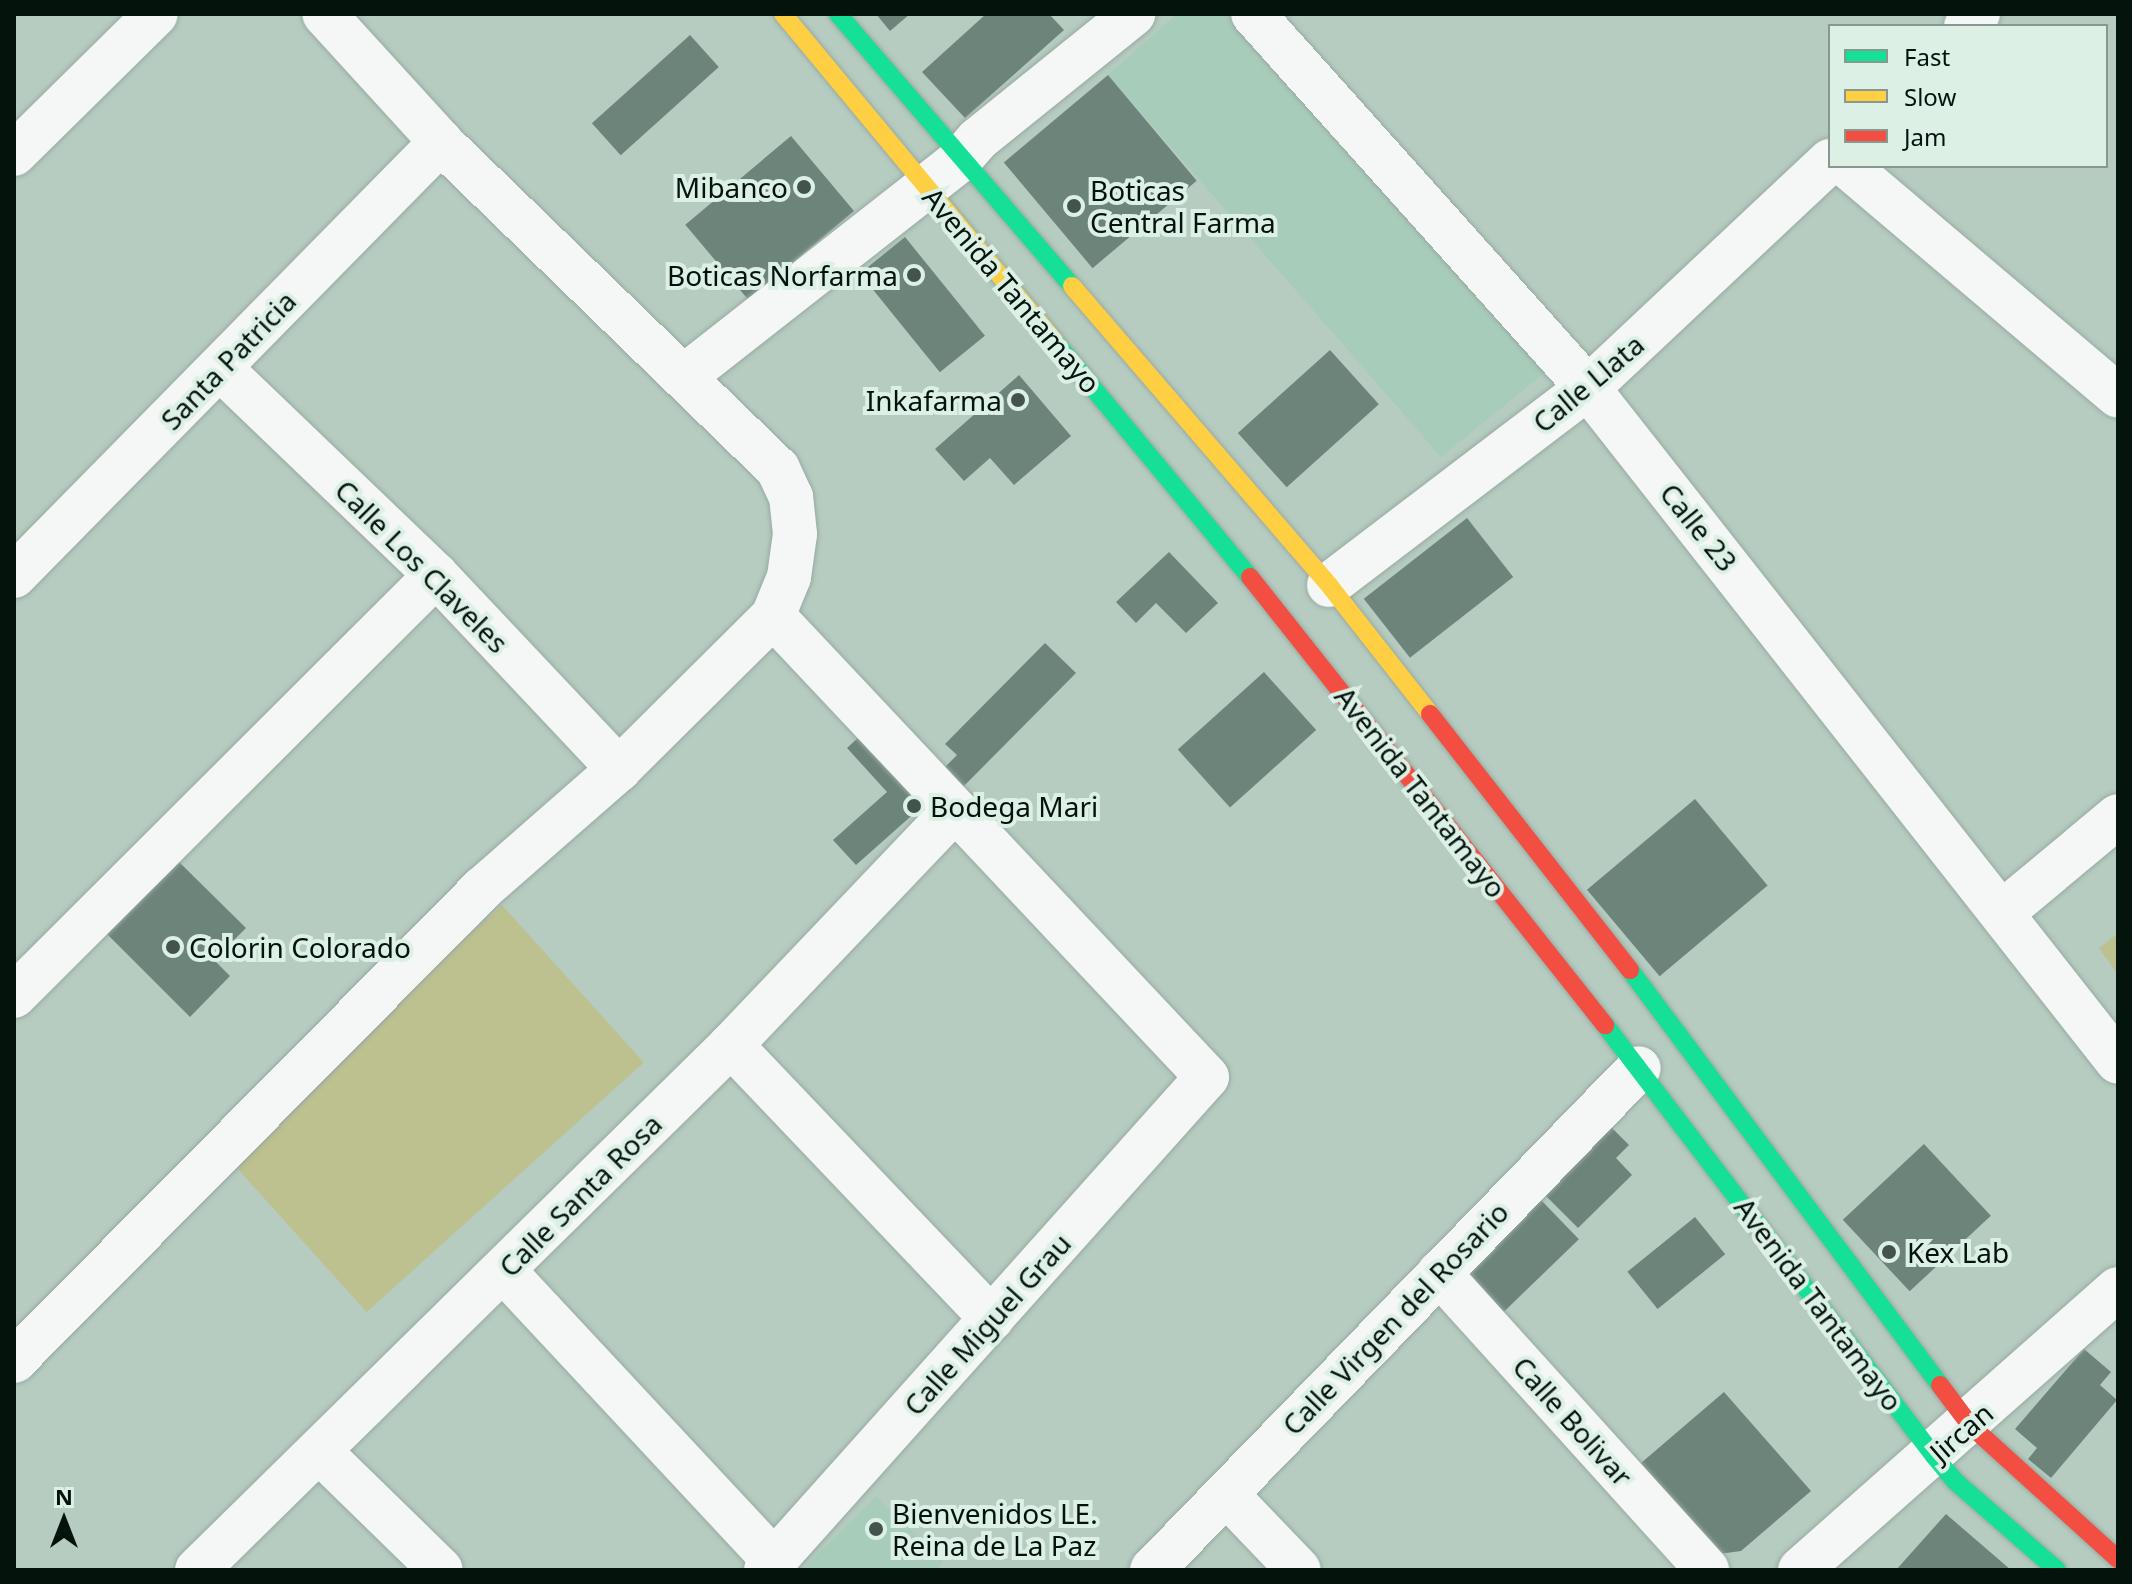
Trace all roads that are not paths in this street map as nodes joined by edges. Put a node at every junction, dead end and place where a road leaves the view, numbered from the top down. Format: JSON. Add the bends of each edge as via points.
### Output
{"nodes":[{"id":1,"x":156,"y":14,"type":"edge"},
{"id":2,"x":324,"y":14,"type":"edge"},
{"id":3,"x":783,"y":14,"type":"edge"},
{"id":4,"x":838,"y":14,"type":"edge"},
{"id":5,"x":1133,"y":14,"type":"edge"},
{"id":6,"x":1253,"y":14,"type":"edge"},
{"id":7,"x":20,"y":134,"type":"edge"},
{"id":8,"x":441,"y":142,"type":"junction"},
{"id":9,"x":1828,"y":163,"type":"edge"},
{"id":10,"x":1849,"y":168,"type":"edge"},
{"id":11,"x":943,"y":174,"type":"junction"},
{"id":12,"x":220,"y":368,"type":"junction"},
{"id":13,"x":686,"y":375,"type":"junction"},
{"id":14,"x":1588,"y":388,"type":"junction"},
{"id":15,"x":2118,"y":396,"type":"edge"},
{"id":16,"x":436,"y":575,"type":"junction"},
{"id":17,"x":14,"y":576,"type":"edge"},
{"id":18,"x":1329,"y":585,"type":"junction"},
{"id":19,"x":773,"y":616,"type":"junction"},
{"id":20,"x":619,"y":769,"type":"junction"},
{"id":21,"x":954,"y":811,"type":"junction"},
{"id":22,"x":2118,"y":816,"type":"edge"},
{"id":23,"x":2004,"y":911,"type":"junction"},
{"id":24,"x":14,"y":996,"type":"edge"},
{"id":25,"x":731,"y":1045,"type":"junction"},
{"id":26,"x":2118,"y":1062,"type":"edge"},
{"id":27,"x":1639,"y":1068,"type":"junction"},
{"id":28,"x":504,"y":1271,"type":"junction"},
{"id":29,"x":1439,"y":1273,"type":"junction"},
{"id":30,"x":2118,"y":1289,"type":"edge"},
{"id":31,"x":992,"y":1319,"type":"junction"},
{"id":32,"x":14,"y":1361,"type":"edge"},
{"id":33,"x":1970,"y":1425,"type":"junction"},
{"id":34,"x":319,"y":1451,"type":"junction"},
{"id":35,"x":1934,"y":1456,"type":"junction"},
{"id":36,"x":1226,"y":1494,"type":"junction"},
{"id":37,"x":2118,"y":1559,"type":"edge"},
{"id":38,"x":770,"y":1566,"type":"edge"},
{"id":39,"x":197,"y":1570,"type":"edge"},
{"id":40,"x":441,"y":1570,"type":"edge"},
{"id":41,"x":1152,"y":1570,"type":"edge"},
{"id":42,"x":1299,"y":1570,"type":"edge"},
{"id":43,"x":1707,"y":1570,"type":"edge"},
{"id":44,"x":1800,"y":1570,"type":"edge"},
{"id":45,"x":2057,"y":1570,"type":"edge"}],
"edges":[{"from":1,"to":7,"type":"street"},
{"from":2,"to":8,"type":"street"},
{"from":3,"to":11,"type":"street","name":"Avenida Tantamayo"},
{"from":4,"to":11,"type":"street","name":"Avenida Tantamayo"},
{"from":5,"to":11,"type":"street","via":[[977,140]]},
{"from":6,"to":14,"type":"street","name":"Calle 23"},
{"from":8,"to":12,"type":"street","name":"Santa Patricia"},
{"from":8,"to":13,"type":"street"},
{"from":9,"to":14,"type":"street","name":"Calle Llata"},
{"from":10,"to":15,"type":"street"},
{"from":11,"to":13,"type":"street"},
{"from":11,"to":18,"type":"street","name":"Avenida Tantamayo"},
{"from":11,"to":27,"type":"street","name":"Avenida Tantamayo"},
{"from":12,"to":16,"type":"street","name":"Calle Los Claveles"},
{"from":12,"to":17,"type":"street","name":"Santa Patricia"},
{"from":13,"to":19,"type":"street","via":[[778,469],[791,497],[795,534],[789,577]]},
{"from":14,"to":18,"type":"street","name":"Calle Llata"},
{"from":14,"to":23,"type":"street","name":"Calle 23"},
{"from":16,"to":20,"type":"street","name":"Calle Los Claveles"},
{"from":16,"to":24,"type":"street"},
{"from":18,"to":33,"type":"street","name":"Avenida Tantamayo","via":[[1678,1031]]},
{"from":19,"to":20,"type":"street"},
{"from":19,"to":21,"type":"street"},
{"from":20,"to":32,"type":"street","via":[[482,889]]},
{"from":21,"to":25,"type":"street","name":"Calle Santa Rosa"},
{"from":21,"to":31,"type":"street","name":"Calle Miguel Grau","via":[[1207,1077]]},
{"from":22,"to":23,"type":"street"},
{"from":23,"to":26,"type":"street","name":"Calle 23"},
{"from":25,"to":28,"type":"street","name":"Calle Santa Rosa"},
{"from":25,"to":31,"type":"street"},
{"from":27,"to":29,"type":"street","name":"Calle Virgen del Rosario"},
{"from":27,"to":35,"type":"street","name":"Avenida Tantamayo"},
{"from":28,"to":34,"type":"street","name":"Calle Santa Rosa"},
{"from":28,"to":38,"type":"street"},
{"from":29,"to":36,"type":"street","name":"Calle Virgen del Rosario"},
{"from":29,"to":43,"type":"street","name":"Calle Bolivar"},
{"from":30,"to":33,"type":"street","name":"Jircan"},
{"from":31,"to":38,"type":"street","name":"Calle Miguel Grau"},
{"from":33,"to":35,"type":"street","name":"Jircan"},
{"from":33,"to":37,"type":"street","name":"Avenida Tantamayo"},
{"from":34,"to":39,"type":"street","name":"Calle Santa Rosa"},
{"from":34,"to":40,"type":"street"},
{"from":35,"to":44,"type":"street","name":"Jircan"},
{"from":35,"to":45,"type":"street","name":"Avenida Tantamayo","via":[[1956,1482]]},
{"from":36,"to":41,"type":"street","name":"Calle Virgen del Rosario"},
{"from":36,"to":42,"type":"street"}]}
